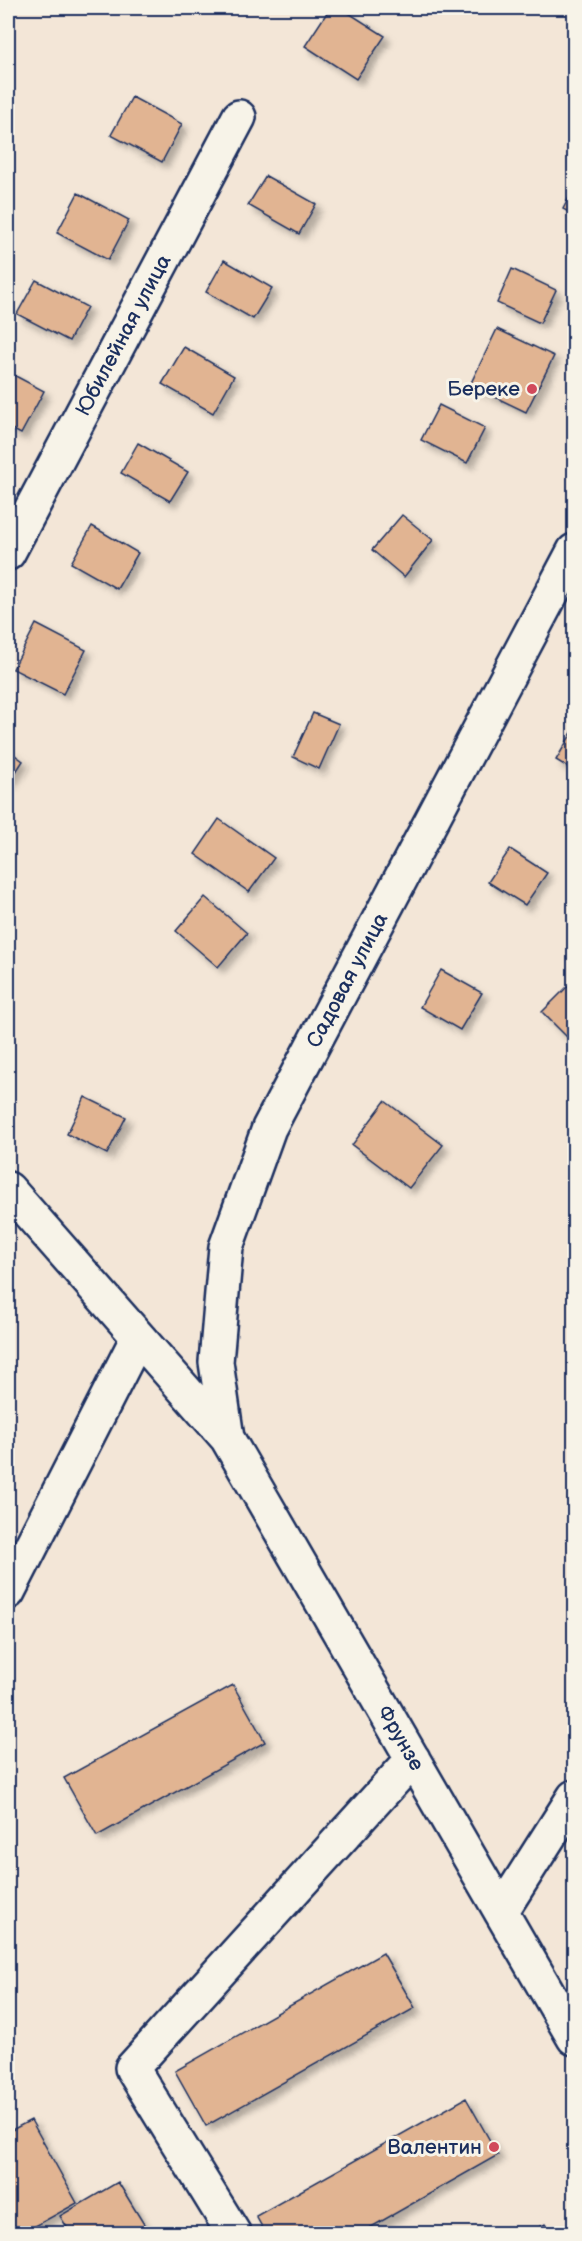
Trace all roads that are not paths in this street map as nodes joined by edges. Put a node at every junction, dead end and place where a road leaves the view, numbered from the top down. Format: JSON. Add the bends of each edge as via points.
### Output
{"nodes":[{"id":1,"x":239,"y":117,"type":"dead end"},
{"id":2,"x":574,"y":551,"type":"edge"},
{"id":3,"x":8,"y":553,"type":"edge"},
{"id":4,"x":8,"y":1189,"type":"edge"},
{"id":5,"x":138,"y":1337,"type":"junction"},
{"id":6,"x":227,"y":1438,"type":"junction"},
{"id":7,"x":8,"y":1592,"type":"edge"},
{"id":8,"x":413,"y":1760,"type":"junction"},
{"id":9,"x":574,"y":1797,"type":"edge"},
{"id":10,"x":501,"y":1912,"type":"junction"},
{"id":11,"x":574,"y":2038,"type":"edge"},
{"id":12,"x":234,"y":2234,"type":"edge"}],
"edges":[{"from":1,"to":3,"type":"street","name":"Юбилейная улица"},
{"from":2,"to":6,"type":"street","name":"Садовая улица","via":[[269,1128],[226,1247],[216,1362]]},
{"from":4,"to":5,"type":"street"},
{"from":5,"to":6,"type":"street"},
{"from":5,"to":7,"type":"street"},
{"from":6,"to":8,"type":"street","name":"Фрунзе"},
{"from":8,"to":10,"type":"street","name":"Фрунзе"},
{"from":8,"to":12,"type":"street","via":[[132,2068]]},
{"from":9,"to":10,"type":"street"},
{"from":10,"to":11,"type":"street","name":"Фрунзе"}]}
